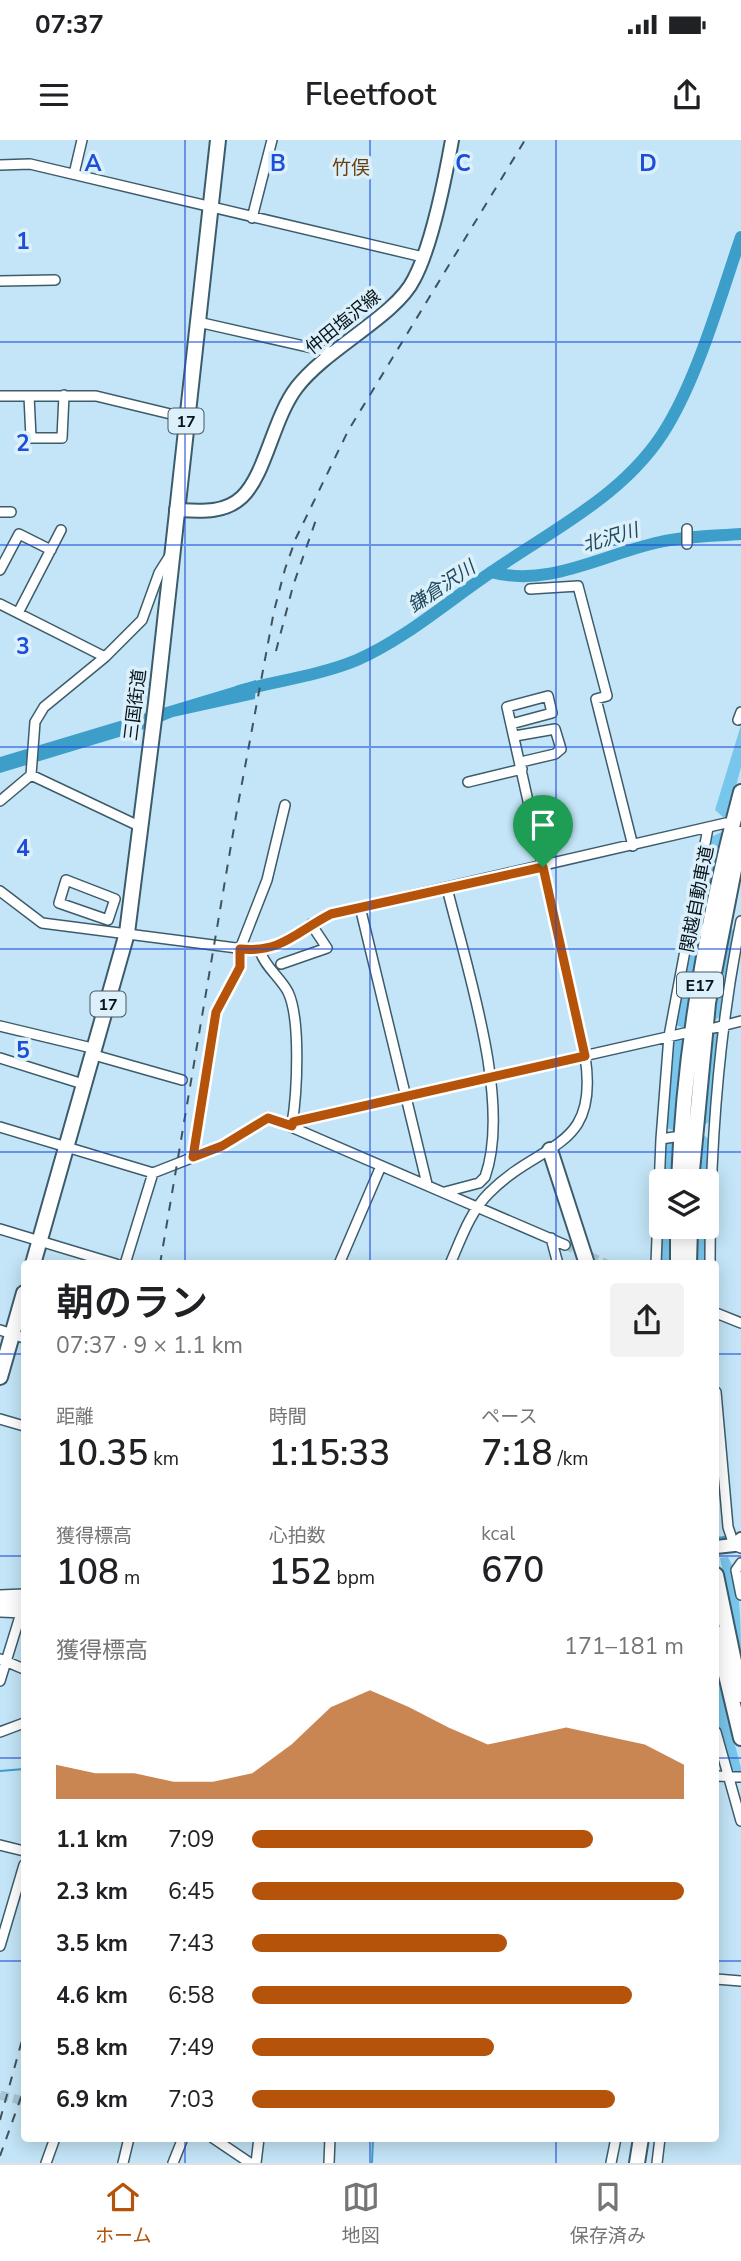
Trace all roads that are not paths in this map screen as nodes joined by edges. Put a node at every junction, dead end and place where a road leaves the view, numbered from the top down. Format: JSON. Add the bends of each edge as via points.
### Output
{"nodes":[{"id":1,"x":82,"y":140,"type":"edge"},
{"id":2,"x":218,"y":140,"type":"edge"},
{"id":3,"x":272,"y":140,"type":"edge"},
{"id":4,"x":452,"y":140,"type":"edge"},
{"id":5,"x":0,"y":164,"type":"edge"},
{"id":6,"x":74,"y":174,"type":"junction"},
{"id":7,"x":209,"y":207,"type":"junction"},
{"id":8,"x":252,"y":218,"type":"junction"},
{"id":9,"x":423,"y":257,"type":"junction"},
{"id":10,"x":55,"y":280,"type":"dead end"},
{"id":11,"x":0,"y":281,"type":"edge"},
{"id":12,"x":198,"y":323,"type":"junction"},
{"id":13,"x":330,"y":352,"type":"junction"},
{"id":14,"x":64,"y":395,"type":"junction"},
{"id":15,"x":0,"y":396,"type":"edge"},
{"id":16,"x":29,"y":396,"type":"junction"},
{"id":17,"x":187,"y":418,"type":"junction"},
{"id":18,"x":176,"y":510,"type":"junction"},
{"id":19,"x":0,"y":512,"type":"edge"},
{"id":20,"x":11,"y":512,"type":"dead end"},
{"id":21,"x":687,"y":529,"type":"dead end"},
{"id":22,"x":61,"y":530,"type":"dead end"},
{"id":23,"x":687,"y":544,"type":"dead end"},
{"id":24,"x":51,"y":550,"type":"junction"},
{"id":25,"x":172,"y":552,"type":"junction"},
{"id":26,"x":0,"y":570,"type":"edge"},
{"id":27,"x":530,"y":589,"type":"dead end"},
{"id":28,"x":0,"y":604,"type":"edge"},
{"id":29,"x":18,"y":613,"type":"junction"},
{"id":30,"x":105,"y":657,"type":"junction"},
{"id":31,"x":741,"y":712,"type":"edge"},
{"id":32,"x":741,"y":720,"type":"edge"},
{"id":33,"x":512,"y":724,"type":"junction"},
{"id":34,"x":515,"y":736,"type":"junction"},
{"id":35,"x":521,"y":766,"type":"junction"},
{"id":36,"x":31,"y":775,"type":"junction"},
{"id":37,"x":468,"y":782,"type":"dead end"},
{"id":38,"x":741,"y":793,"type":"edge"},
{"id":39,"x":0,"y":801,"type":"edge"},
{"id":40,"x":285,"y":805,"type":"dead end"},
{"id":41,"x":726,"y":823,"type":"dead end"},
{"id":42,"x":141,"y":827,"type":"junction"},
{"id":43,"x":708,"y":828,"type":"junction"},
{"id":44,"x":741,"y":834,"type":"edge"},
{"id":45,"x":634,"y":846,"type":"junction"},
{"id":46,"x":543,"y":867,"type":"junction"},
{"id":47,"x":447,"y":887,"type":"junction"},
{"id":48,"x":0,"y":891,"type":"edge"},
{"id":49,"x":360,"y":907,"type":"junction"},
{"id":50,"x":83,"y":911,"type":"junction"},
{"id":51,"x":737,"y":922,"type":"edge"},
{"id":52,"x":311,"y":925,"type":"junction"},
{"id":53,"x":77,"y":929,"type":"junction"},
{"id":54,"x":701,"y":929,"type":"dead end"},
{"id":55,"x":687,"y":932,"type":"junction"},
{"id":56,"x":127,"y":933,"type":"junction"},
{"id":57,"x":240,"y":949,"type":"junction"},
{"id":58,"x":260,"y":951,"type":"junction"},
{"id":59,"x":281,"y":964,"type":"dead end"},
{"id":60,"x":741,"y":1021,"type":"edge"},
{"id":61,"x":0,"y":1026,"type":"edge"},
{"id":62,"x":718,"y":1027,"type":"junction"},
{"id":63,"x":685,"y":1033,"type":"dead end"},
{"id":64,"x":669,"y":1036,"type":"junction"},
{"id":65,"x":95,"y":1052,"type":"junction"},
{"id":66,"x":585,"y":1056,"type":"junction"},
{"id":67,"x":0,"y":1058,"type":"edge"},
{"id":68,"x":492,"y":1078,"type":"junction"},
{"id":69,"x":181,"y":1080,"type":"dead end"},
{"id":70,"x":86,"y":1085,"type":"junction"},
{"id":71,"x":405,"y":1098,"type":"junction"},
{"id":72,"x":292,"y":1124,"type":"junction"},
{"id":73,"x":0,"y":1128,"type":"edge"},
{"id":74,"x":701,"y":1131,"type":"dead end"},
{"id":75,"x":713,"y":1131,"type":"junction"},
{"id":76,"x":674,"y":1136,"type":"dead end"},
{"id":77,"x":661,"y":1139,"type":"junction"},
{"id":78,"x":67,"y":1147,"type":"junction"},
{"id":79,"x":550,"y":1150,"type":"junction"},
{"id":80,"x":193,"y":1157,"type":"junction"},
{"id":81,"x":381,"y":1166,"type":"junction"},
{"id":82,"x":681,"y":1169,"type":"edge"},
{"id":83,"x":692,"y":1169,"type":"edge"},
{"id":84,"x":153,"y":1173,"type":"junction"},
{"id":85,"x":426,"y":1184,"type":"junction"},
{"id":86,"x":445,"y":1192,"type":"junction"},
{"id":87,"x":476,"y":1206,"type":"junction"},
{"id":88,"x":0,"y":1229,"type":"edge"},
{"id":89,"x":551,"y":1237,"type":"junction"},
{"id":90,"x":678,"y":1239,"type":"edge"},
{"id":91,"x":690,"y":1239,"type":"edge"},
{"id":92,"x":40,"y":1241,"type":"junction"},
{"id":93,"x":565,"y":1245,"type":"tunnel mouth"},
{"id":94,"x":34,"y":1260,"type":"edge"},
{"id":95,"x":103,"y":1260,"type":"edge"},
{"id":96,"x":126,"y":1260,"type":"edge"},
{"id":97,"x":341,"y":1260,"type":"edge"},
{"id":98,"x":452,"y":1260,"type":"edge"},
{"id":99,"x":557,"y":1260,"type":"edge"},
{"id":100,"x":586,"y":1260,"type":"edge"},
{"id":101,"x":656,"y":1260,"type":"edge"},
{"id":102,"x":678,"y":1260,"type":"edge"},
{"id":103,"x":689,"y":1260,"type":"edge"},
{"id":104,"x":710,"y":1260,"type":"edge"},
{"id":105,"x":21,"y":1303,"type":"edge"},
{"id":106,"x":719,"y":1314,"type":"edge"},
{"id":107,"x":741,"y":1324,"type":"edge"},
{"id":108,"x":12,"y":1334,"type":"edge"},
{"id":109,"x":0,"y":1377,"type":"edge"},
{"id":110,"x":0,"y":1419,"type":"edge"},
{"id":111,"x":21,"y":1425,"type":"edge"},
{"id":112,"x":719,"y":1426,"type":"edge"},
{"id":113,"x":739,"y":1544,"type":"edge"},
{"id":114,"x":719,"y":1547,"type":"edge"},
{"id":115,"x":741,"y":1563,"type":"edge"},
{"id":116,"x":719,"y":1589,"type":"edge"},
{"id":117,"x":21,"y":1594,"type":"edge"},
{"id":118,"x":0,"y":1595,"type":"edge"},
{"id":119,"x":741,"y":1595,"type":"edge"},
{"id":120,"x":0,"y":1603,"type":"edge"},
{"id":121,"x":21,"y":1609,"type":"edge"},
{"id":122,"x":21,"y":1610,"type":"edge"},
{"id":123,"x":0,"y":1612,"type":"edge"},
{"id":124,"x":21,"y":1615,"type":"edge"},
{"id":125,"x":719,"y":1646,"type":"edge"},
{"id":126,"x":3,"y":1660,"type":"edge"},
{"id":127,"x":21,"y":1669,"type":"edge"},
{"id":128,"x":0,"y":1681,"type":"edge"},
{"id":129,"x":741,"y":1695,"type":"edge"},
{"id":130,"x":21,"y":1724,"type":"edge"},
{"id":131,"x":0,"y":1732,"type":"edge"},
{"id":132,"x":741,"y":1738,"type":"edge"},
{"id":133,"x":719,"y":1744,"type":"edge"},
{"id":134,"x":727,"y":1775,"type":"junction"},
{"id":135,"x":719,"y":1776,"type":"edge"},
{"id":136,"x":741,"y":1777,"type":"edge"},
{"id":137,"x":741,"y":1822,"type":"edge"},
{"id":138,"x":0,"y":1845,"type":"edge"},
{"id":139,"x":21,"y":1850,"type":"edge"},
{"id":140,"x":21,"y":1875,"type":"edge"},
{"id":141,"x":0,"y":1947,"type":"edge"},
{"id":142,"x":719,"y":1979,"type":"edge"},
{"id":143,"x":741,"y":1981,"type":"edge"},
{"id":144,"x":54,"y":2142,"type":"edge"},
{"id":145,"x":128,"y":2142,"type":"edge"},
{"id":146,"x":181,"y":2142,"type":"edge"},
{"id":147,"x":219,"y":2142,"type":"edge"},
{"id":148,"x":259,"y":2142,"type":"edge"},
{"id":149,"x":330,"y":2142,"type":"edge"},
{"id":150,"x":615,"y":2142,"type":"edge"},
{"id":151,"x":640,"y":2142,"type":"edge"},
{"id":152,"x":660,"y":2142,"type":"edge"},
{"id":153,"x":46,"y":2163,"type":"edge"},
{"id":154,"x":123,"y":2163,"type":"edge"},
{"id":155,"x":173,"y":2163,"type":"edge"},
{"id":156,"x":250,"y":2163,"type":"edge"},
{"id":157,"x":256,"y":2163,"type":"edge"},
{"id":158,"x":329,"y":2163,"type":"edge"},
{"id":159,"x":611,"y":2163,"type":"edge"},
{"id":160,"x":637,"y":2163,"type":"edge"},
{"id":161,"x":657,"y":2163,"type":"edge"}],
"edges":[{"from":1,"to":6,"type":"street"},
{"from":2,"to":7,"type":"highway","name":"三国街道","number":"17"},
{"from":3,"to":8,"type":"street"},
{"from":4,"to":9,"type":"main road","name":"仲田塩沢線"},
{"from":5,"to":6,"type":"street","via":[[30,164]]},
{"from":6,"to":7,"type":"street"},
{"from":7,"to":8,"type":"street"},
{"from":7,"to":12,"type":"highway","name":"三国街道","number":"17"},
{"from":8,"to":9,"type":"street"},
{"from":9,"to":13,"type":"main road","name":"仲田塩沢線","via":[[408,290]]},
{"from":10,"to":11,"type":"street"},
{"from":12,"to":13,"type":"street"},
{"from":12,"to":17,"type":"highway","name":"三国街道","number":"17"},
{"from":13,"to":18,"type":"main road","name":"仲田塩沢線","via":[[285,405],[255,477],[242,496],[214,510]]},
{"from":14,"to":16,"type":"street"},
{"from":14,"to":16,"type":"street","via":[[62,438],[31,438]]},
{"from":14,"to":17,"type":"street","via":[[96,397]]},
{"from":15,"to":16,"type":"street"},
{"from":17,"to":18,"type":"highway","name":"三国街道","number":"17"},
{"from":18,"to":25,"type":"highway","name":"三国街道","number":"17"},
{"from":19,"to":20,"type":"street"},
{"from":21,"to":23,"type":"street"},
{"from":22,"to":24,"type":"street"},
{"from":24,"to":26,"type":"street","via":[[19,534]]},
{"from":24,"to":29,"type":"street"},
{"from":25,"to":30,"type":"street","via":[[142,620]]},
{"from":25,"to":42,"type":"highway","name":"三国街道","number":"17"},
{"from":27,"to":45,"type":"street","via":[[578,586],[607,696],[596,699]]},
{"from":28,"to":29,"type":"street"},
{"from":29,"to":30,"type":"street"},
{"from":30,"to":36,"type":"street","via":[[44,707],[36,722]]},
{"from":31,"to":32,"type":"street"},
{"from":33,"to":33,"type":"street","via":[[507,706],[548,696],[552,713]]},
{"from":33,"to":34,"type":"street"},
{"from":34,"to":35,"type":"street"},
{"from":34,"to":35,"type":"street","via":[[555,729],[561,740],[561,749],[555,754]]},
{"from":35,"to":37,"type":"street"},
{"from":35,"to":46,"type":"street"},
{"from":36,"to":39,"type":"street"},
{"from":36,"to":42,"type":"street"},
{"from":38,"to":82,"type":"highway","name":"関越自動車道","number":"E17","via":[[717,889],[697,1001]]},
{"from":40,"to":57,"type":"street","via":[[267,880]]},
{"from":41,"to":43,"type":"street"},
{"from":42,"to":56,"type":"highway","name":"三国街道","number":"17"},
{"from":43,"to":45,"type":"street"},
{"from":43,"to":55,"type":"street"},
{"from":44,"to":83,"type":"highway","name":"関越自動車道","number":"E17","via":[[708,1003]]},
{"from":45,"to":46,"type":"street"},
{"from":46,"to":47,"type":"street"},
{"from":46,"to":66,"type":"street"},
{"from":47,"to":49,"type":"street"},
{"from":47,"to":68,"type":"street"},
{"from":48,"to":53,"type":"street","via":[[43,923]]},
{"from":49,"to":52,"type":"street"},
{"from":49,"to":71,"type":"street"},
{"from":50,"to":50,"type":"street","via":[[108,920],[115,899],[66,880],[59,903]]},
{"from":50,"to":53,"type":"street"},
{"from":51,"to":62,"type":"street"},
{"from":52,"to":58,"type":"street","via":[[283,945]]},
{"from":52,"to":59,"type":"street","via":[[327,948]]},
{"from":53,"to":56,"type":"street"},
{"from":54,"to":55,"type":"street"},
{"from":55,"to":64,"type":"street"},
{"from":56,"to":57,"type":"street"},
{"from":56,"to":65,"type":"highway","name":"三国街道","number":"17"},
{"from":57,"to":58,"type":"street"},
{"from":57,"to":80,"type":"street","via":[[240,967],[216,1012]]},
{"from":58,"to":72,"type":"street","via":[[288,991],[293,1011],[297,1083]]},
{"from":60,"to":62,"type":"street"},
{"from":61,"to":65,"type":"street"},
{"from":62,"to":75,"type":"street"},
{"from":63,"to":64,"type":"street"},
{"from":64,"to":66,"type":"street"},
{"from":64,"to":77,"type":"street"},
{"from":65,"to":69,"type":"street"},
{"from":65,"to":70,"type":"highway","name":"三国街道","number":"17"},
{"from":66,"to":68,"type":"street"},
{"from":66,"to":79,"type":"street","via":[[586,1103],[578,1127]]},
{"from":67,"to":70,"type":"street"},
{"from":68,"to":71,"type":"street"},
{"from":68,"to":86,"type":"street","via":[[495,1111],[485,1177],[479,1183]]},
{"from":70,"to":78,"type":"highway","name":"三国街道","number":"17"},
{"from":71,"to":72,"type":"street"},
{"from":71,"to":85,"type":"street"},
{"from":72,"to":80,"type":"street","via":[[268,1118],[222,1146]]},
{"from":72,"to":81,"type":"street"},
{"from":73,"to":78,"type":"street"},
{"from":74,"to":75,"type":"street"},
{"from":75,"to":104,"type":"street"},
{"from":76,"to":77,"type":"street"},
{"from":77,"to":101,"type":"street"},
{"from":78,"to":84,"type":"street"},
{"from":78,"to":92,"type":"highway","name":"三国街道","number":"17"},
{"from":79,"to":87,"type":"street"},
{"from":79,"to":100,"type":"highway"},
{"from":80,"to":84,"type":"street"},
{"from":81,"to":85,"type":"street"},
{"from":81,"to":97,"type":"street"},
{"from":84,"to":96,"type":"street"},
{"from":85,"to":86,"type":"street"},
{"from":86,"to":87,"type":"street"},
{"from":87,"to":89,"type":"street"},
{"from":87,"to":98,"type":"street"},
{"from":88,"to":92,"type":"street"},
{"from":89,"to":93,"type":"street"},
{"from":89,"to":99,"type":"street"},
{"from":90,"to":102,"type":"highway"},
{"from":91,"to":103,"type":"highway"},
{"from":92,"to":94,"type":"highway","name":"三国街道","number":"17"},
{"from":92,"to":95,"type":"street"},
{"from":105,"to":108,"type":"highway"},
{"from":106,"to":107,"type":"street"},
{"from":108,"to":109,"type":"highway"},
{"from":110,"to":111,"type":"street"},
{"from":112,"to":113,"type":"street","via":[[728,1527]]},
{"from":113,"to":114,"type":"main road"},
{"from":115,"to":119,"type":"street","via":[[736,1570]]},
{"from":116,"to":129,"type":"highway"},
{"from":117,"to":118,"type":"street"},
{"from":120,"to":121,"type":"main road"},
{"from":122,"to":123,"type":"street"},
{"from":124,"to":126,"type":"street"},
{"from":125,"to":132,"type":"highway"},
{"from":126,"to":127,"type":"street"},
{"from":126,"to":128,"type":"street"},
{"from":130,"to":131,"type":"street"},
{"from":133,"to":134,"type":"street"},
{"from":134,"to":135,"type":"street"},
{"from":134,"to":136,"type":"street"},
{"from":134,"to":137,"type":"street"},
{"from":138,"to":139,"type":"street"},
{"from":140,"to":141,"type":"street"},
{"from":142,"to":143,"type":"street"},
{"from":144,"to":153,"type":"street"},
{"from":145,"to":154,"type":"street"},
{"from":146,"to":155,"type":"street"},
{"from":147,"to":156,"type":"street"},
{"from":148,"to":157,"type":"street"},
{"from":149,"to":158,"type":"street"},
{"from":150,"to":159,"type":"street"},
{"from":151,"to":160,"type":"highway"},
{"from":152,"to":161,"type":"street"}]}
